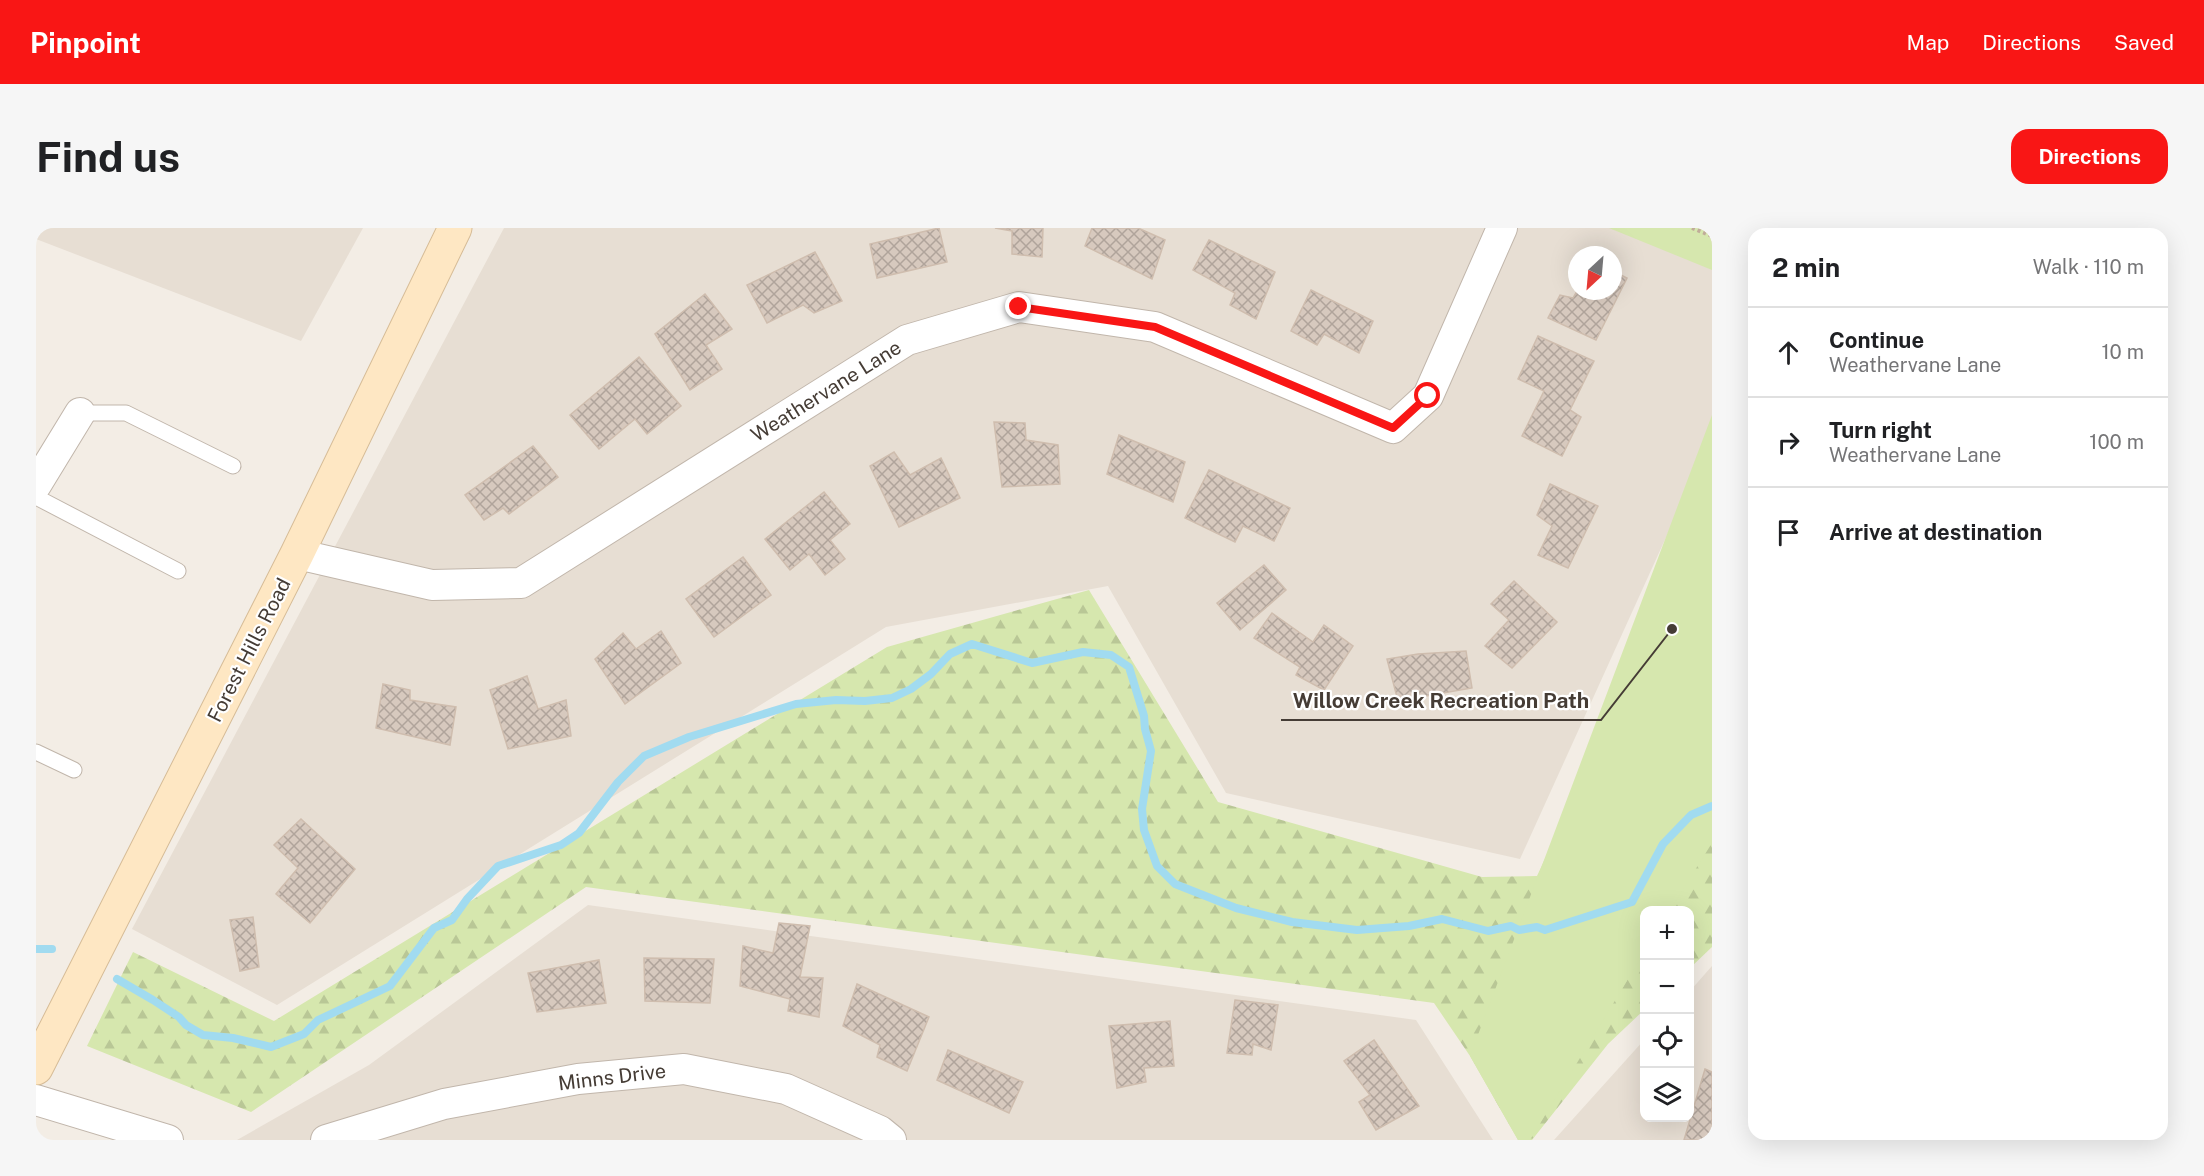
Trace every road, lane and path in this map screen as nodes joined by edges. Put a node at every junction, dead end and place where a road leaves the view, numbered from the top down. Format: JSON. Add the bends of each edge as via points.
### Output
{"nodes":[{"id":1,"x":455,"y":228,"type":"edge"},
{"id":2,"x":1502,"y":228,"type":"edge"},
{"id":3,"x":1692,"y":228,"type":"edge"},
{"id":4,"x":1712,"y":236,"type":"edge"},
{"id":5,"x":80,"y":413,"type":"joint"},
{"id":6,"x":232,"y":466,"type":"dead end"},
{"id":7,"x":36,"y":485,"type":"edge"},
{"id":8,"x":36,"y":497,"type":"edge"},
{"id":9,"x":297,"y":554,"type":"junction"},
{"id":10,"x":178,"y":571,"type":"dead end"},
{"id":11,"x":36,"y":752,"type":"edge"},
{"id":12,"x":74,"y":770,"type":"dead end"},
{"id":13,"x":36,"y":1068,"type":"edge"},
{"id":14,"x":36,"y":1100,"type":"edge"},
{"id":15,"x":168,"y":1140,"type":"edge"},
{"id":16,"x":326,"y":1140,"type":"edge"},
{"id":17,"x":891,"y":1140,"type":"edge"}],
"edges":[{"from":1,"to":9,"type":"street","name":"Forest Hills Road"},
{"from":2,"to":9,"type":"street","name":"Weathervane Lane","via":[[1428,396],[1393,428],[1155,327],[1019,307],[907,340],[521,583],[432,585]]},
{"from":3,"to":4,"type":"path"},
{"from":5,"to":6,"type":"lane","via":[[126,414]]},
{"from":5,"to":7,"type":"street"},
{"from":8,"to":10,"type":"lane"},
{"from":9,"to":13,"type":"street","name":"Forest Hills Road"},
{"from":11,"to":12,"type":"lane"},
{"from":14,"to":15,"type":"street"},
{"from":16,"to":17,"type":"street","name":"Minns Drive","via":[[444,1104],[578,1079],[684,1069],[786,1089],[880,1131]]}]}
